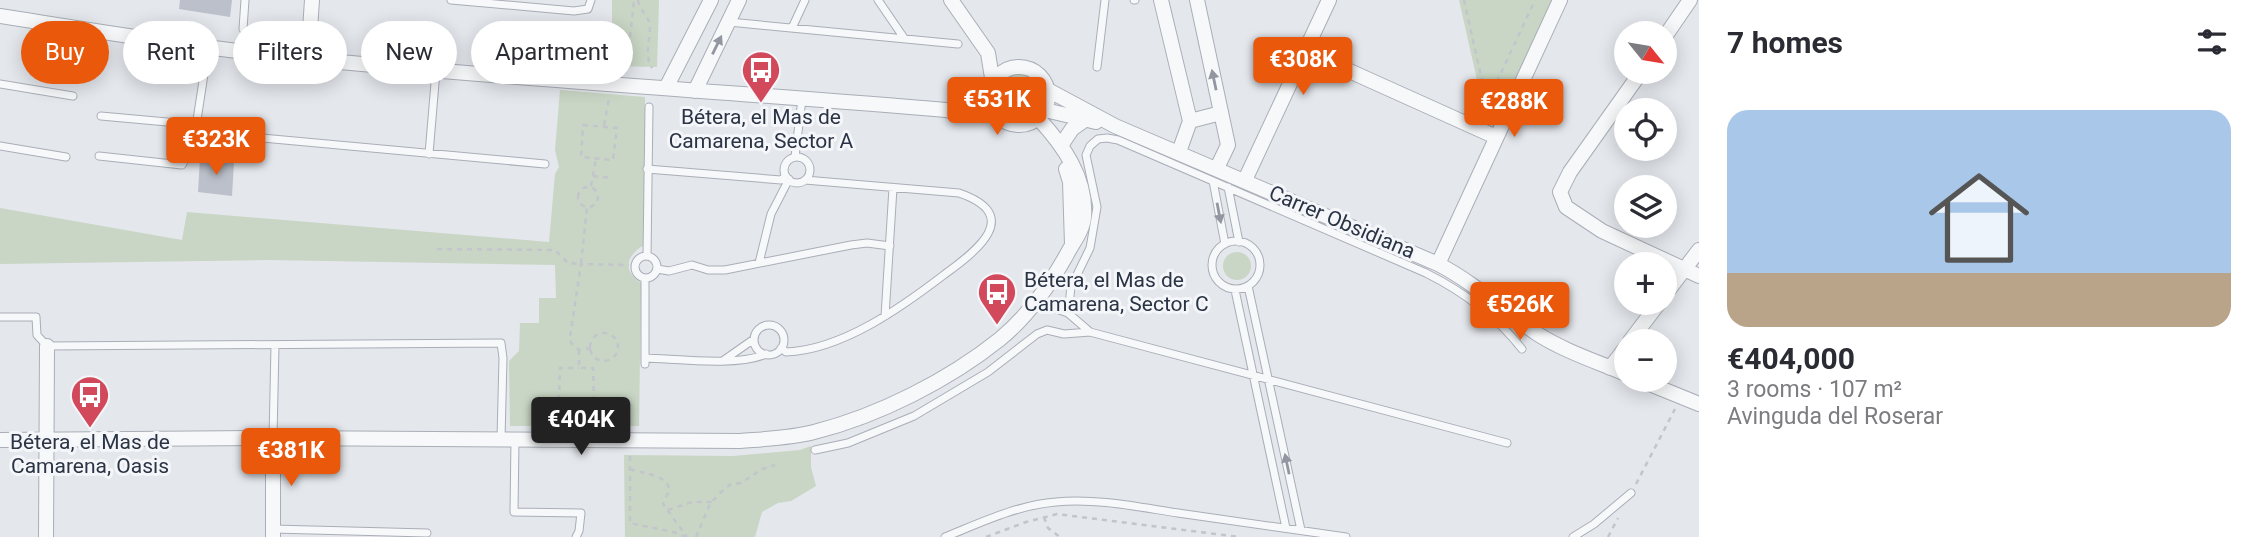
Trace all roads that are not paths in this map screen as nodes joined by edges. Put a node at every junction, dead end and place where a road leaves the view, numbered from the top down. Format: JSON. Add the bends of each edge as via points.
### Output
{"nodes":[{"id":1,"x":245,"y":0,"type":"edge"},
{"id":2,"x":312,"y":0,"type":"edge"},
{"id":3,"x":451,"y":0,"type":"edge"},
{"id":4,"x":591,"y":0,"type":"edge"},
{"id":5,"x":710,"y":0,"type":"edge"},
{"id":6,"x":739,"y":0,"type":"edge"},
{"id":7,"x":805,"y":0,"type":"edge"},
{"id":8,"x":878,"y":0,"type":"edge"},
{"id":9,"x":1105,"y":0,"type":"edge"},
{"id":10,"x":1161,"y":0,"type":"edge"},
{"id":11,"x":1197,"y":0,"type":"edge"},
{"id":12,"x":1329,"y":0,"type":"edge"},
{"id":13,"x":1560,"y":0,"type":"edge"},
{"id":14,"x":1690,"y":0,"type":"edge"},
{"id":15,"x":956,"y":1,"type":"edge"},
{"id":16,"x":0,"y":16,"type":"edge"},
{"id":17,"x":244,"y":21,"type":"edge"},
{"id":18,"x":311,"y":21,"type":"edge"},
{"id":19,"x":1676,"y":21,"type":"edge"},
{"id":20,"x":728,"y":22,"type":"junction"},
{"id":21,"x":792,"y":28,"type":"junction"},
{"id":22,"x":123,"y":35,"type":"edge"},
{"id":23,"x":904,"y":38,"type":"junction"},
{"id":24,"x":958,"y":44,"type":"dead end"},
{"id":25,"x":1305,"y":51,"type":"junction"},
{"id":26,"x":988,"y":53,"type":"junction"},
{"id":27,"x":1018,"y":67,"type":"junction"},
{"id":28,"x":1097,"y":67,"type":"dead end"},
{"id":29,"x":457,"y":72,"type":"edge"},
{"id":30,"x":0,"y":84,"type":"edge"},
{"id":31,"x":202,"y":84,"type":"edge"},
{"id":32,"x":435,"y":84,"type":"edge"},
{"id":33,"x":1632,"y":84,"type":"edge"},
{"id":34,"x":666,"y":88,"type":"junction"},
{"id":35,"x":991,"y":89,"type":"junction"},
{"id":36,"x":1048,"y":90,"type":"junction"},
{"id":37,"x":695,"y":91,"type":"junction"},
{"id":38,"x":73,"y":96,"type":"dead end"},
{"id":39,"x":802,"y":98,"type":"junction"},
{"id":40,"x":649,"y":107,"type":"dead end"},
{"id":41,"x":946,"y":110,"type":"junction"},
{"id":42,"x":994,"y":112,"type":"junction"},
{"id":43,"x":1221,"y":113,"type":"junction"},
{"id":44,"x":101,"y":116,"type":"dead end"},
{"id":45,"x":1036,"y":118,"type":"junction"},
{"id":46,"x":1086,"y":119,"type":"junction"},
{"id":47,"x":1190,"y":121,"type":"junction"},
{"id":48,"x":1115,"y":125,"type":"junction"},
{"id":49,"x":204,"y":130,"type":"junction"},
{"id":50,"x":186,"y":132,"type":"junction"},
{"id":51,"x":1496,"y":137,"type":"junction"},
{"id":52,"x":1062,"y":144,"type":"junction"},
{"id":53,"x":0,"y":146,"type":"edge"},
{"id":54,"x":190,"y":150,"type":"junction"},
{"id":55,"x":1180,"y":152,"type":"junction"},
{"id":56,"x":429,"y":154,"type":"junction"},
{"id":57,"x":99,"y":156,"type":"dead end"},
{"id":58,"x":66,"y":157,"type":"dead end"},
{"id":59,"x":796,"y":157,"type":"junction"},
{"id":60,"x":545,"y":164,"type":"dead end"},
{"id":61,"x":647,"y":169,"type":"junction"},
{"id":62,"x":1215,"y":175,"type":"junction"},
{"id":63,"x":787,"y":177,"type":"junction"},
{"id":64,"x":805,"y":180,"type":"junction"},
{"id":65,"x":1245,"y":180,"type":"junction"},
{"id":66,"x":1227,"y":187,"type":"junction"},
{"id":67,"x":893,"y":188,"type":"junction"},
{"id":68,"x":1239,"y":242,"type":"junction"},
{"id":69,"x":1072,"y":244,"type":"junction"},
{"id":70,"x":1225,"y":244,"type":"junction"},
{"id":71,"x":890,"y":246,"type":"junction"},
{"id":72,"x":1699,"y":250,"type":"edge"},
{"id":73,"x":647,"y":256,"type":"junction"},
{"id":74,"x":760,"y":263,"type":"junction"},
{"id":75,"x":1438,"y":264,"type":"junction"},
{"id":76,"x":657,"y":269,"type":"junction"},
{"id":77,"x":1684,"y":269,"type":"junction"},
{"id":78,"x":1699,"y":276,"type":"edge"},
{"id":79,"x":645,"y":278,"type":"junction"},
{"id":80,"x":1677,"y":278,"type":"edge"},
{"id":81,"x":1248,"y":286,"type":"junction"},
{"id":82,"x":1235,"y":289,"type":"junction"},
{"id":83,"x":1035,"y":302,"type":"junction"},
{"id":84,"x":1068,"y":313,"type":"junction"},
{"id":85,"x":1650,"y":315,"type":"edge"},
{"id":86,"x":885,"y":316,"type":"junction"},
{"id":87,"x":0,"y":317,"type":"edge"},
{"id":88,"x":1639,"y":329,"type":"edge"},
{"id":89,"x":1090,"y":332,"type":"junction"},
{"id":90,"x":754,"y":340,"type":"junction"},
{"id":91,"x":275,"y":345,"type":"junction"},
{"id":92,"x":47,"y":346,"type":"junction"},
{"id":93,"x":781,"y":348,"type":"junction"},
{"id":94,"x":1522,"y":349,"type":"dead end"},
{"id":95,"x":766,"y":354,"type":"junction"},
{"id":96,"x":724,"y":360,"type":"junction"},
{"id":97,"x":1614,"y":363,"type":"edge"},
{"id":98,"x":1610,"y":368,"type":"junction"},
{"id":99,"x":1614,"y":370,"type":"edge"},
{"id":100,"x":1253,"y":375,"type":"junction"},
{"id":101,"x":1268,"y":379,"type":"junction"},
{"id":102,"x":1669,"y":392,"type":"edge"},
{"id":103,"x":1699,"y":404,"type":"edge"},
{"id":104,"x":273,"y":438,"type":"junction"},
{"id":105,"x":47,"y":439,"type":"junction"},
{"id":106,"x":508,"y":439,"type":"junction"},
{"id":107,"x":0,"y":440,"type":"edge"},
{"id":108,"x":1507,"y":443,"type":"dead end"},
{"id":109,"x":815,"y":450,"type":"dead end"},
{"id":110,"x":1632,"y":493,"type":"road end"},
{"id":111,"x":1286,"y":528,"type":"junction"},
{"id":112,"x":1301,"y":530,"type":"junction"},
{"id":113,"x":273,"y":533,"type":"edge"},
{"id":114,"x":427,"y":533,"type":"dead end"},
{"id":115,"x":46,"y":537,"type":"edge"},
{"id":116,"x":576,"y":537,"type":"edge"},
{"id":117,"x":944,"y":537,"type":"edge"},
{"id":118,"x":1346,"y":537,"type":"edge"},
{"id":119,"x":1573,"y":537,"type":"edge"}],
"edges":[{"from":1,"to":17,"type":"lane"},
{"from":2,"to":18,"type":"street"},
{"from":3,"to":4,"type":"lane","via":[[574,11],[588,9]]},
{"from":5,"to":34,"type":"street"},
{"from":6,"to":20,"type":"street"},
{"from":7,"to":21,"type":"lane"},
{"from":8,"to":23,"type":"lane"},
{"from":9,"to":28,"type":"lane"},
{"from":10,"to":47,"type":"street"},
{"from":43,"to":11,"type":"street","one_way":true},
{"from":12,"to":25,"type":"street"},
{"from":13,"to":51,"type":"street"},
{"from":14,"to":19,"type":"street"},
{"from":15,"to":26,"type":"street"},
{"from":16,"to":22,"type":"street"},
{"from":20,"to":21,"type":"lane"},
{"from":37,"to":20,"type":"street","one_way":true},
{"from":21,"to":23,"type":"lane"},
{"from":23,"to":24,"type":"lane"},
{"from":25,"to":51,"type":"street"},
{"from":25,"to":65,"type":"street"},
{"from":26,"to":27,"type":"street"},
{"from":26,"to":35,"type":"street"},
{"from":27,"to":35,"type":"street","via":[[999,75]]},
{"from":27,"to":36,"type":"street","via":[[1037,73]]},
{"from":29,"to":34,"type":"street"},
{"from":30,"to":38,"type":"lane"},
{"from":31,"to":49,"type":"lane","via":[[197,120]]},
{"from":32,"to":56,"type":"lane"},
{"from":33,"to":77,"type":"street","via":[[1560,192],[1566,207],[1602,231]]},
{"from":34,"to":37,"type":"street"},
{"from":35,"to":41,"type":"street","via":[[970,105]]},
{"from":35,"to":42,"type":"street"},
{"from":36,"to":45,"type":"street","via":[[1048,101]]},
{"from":36,"to":48,"type":"street"},
{"from":37,"to":39,"type":"street"},
{"from":39,"to":41,"type":"street"},
{"from":39,"to":59,"type":"lane"},
{"from":40,"to":61,"type":"lane"},
{"from":41,"to":42,"type":"street","via":[[968,115]]},
{"from":42,"to":45,"type":"street","via":[[1010,124]]},
{"from":43,"to":47,"type":"street"},
{"from":43,"to":62,"type":"street","via":[[1228,145]]},
{"from":44,"to":50,"type":"lane","via":[[178,123]]},
{"from":45,"to":46,"type":"street"},
{"from":45,"to":52,"type":"street"},
{"from":45,"to":69,"type":"street","via":[[1040,133],[1065,165],[1070,182]]},
{"from":46,"to":48,"type":"street"},
{"from":46,"to":52,"type":"street"},
{"from":47,"to":55,"type":"street"},
{"from":48,"to":55,"type":"street","name":"Carrer Obsidiana"},
{"from":49,"to":50,"type":"lane","via":[[192,127]]},
{"from":49,"to":54,"type":"lane","via":[[209,141],[204,149]]},
{"from":49,"to":56,"type":"lane"},
{"from":50,"to":54,"type":"lane","via":[[184,143]]},
{"from":51,"to":75,"type":"street"},
{"from":52,"to":69,"type":"street","via":[[1080,185],[1084,218]]},
{"from":53,"to":58,"type":"lane"},
{"from":54,"to":57,"type":"lane","via":[[182,165]]},
{"from":55,"to":62,"type":"street","name":"Carrer Obsidiana"},
{"from":56,"to":60,"type":"lane"},
{"from":59,"to":63,"type":"lane","via":[[786,164]]},
{"from":59,"to":64,"type":"lane","via":[[808,163],[810,172]]},
{"from":61,"to":63,"type":"lane"},
{"from":61,"to":73,"type":"lane"},
{"from":62,"to":65,"type":"street","name":"Carrer Obsidiana"},
{"from":62,"to":66,"type":"lane"},
{"from":62,"to":70,"type":"lane","one_way":true},
{"from":62,"to":84,"type":"lane","via":[[1118,140],[1098,139],[1090,146],[1086,155],[1097,207],[1090,248],[1071,287]]},
{"from":63,"to":64,"type":"lane","via":[[796,183]]},
{"from":63,"to":74,"type":"lane","via":[[771,214]]},
{"from":64,"to":67,"type":"lane"},
{"from":65,"to":75,"type":"street","name":"Carrer Obsidiana"},
{"from":66,"to":68,"type":"lane"},
{"from":66,"to":94,"type":"lane","via":[[1450,285],[1507,329]]},
{"from":67,"to":71,"type":"lane"},
{"from":67,"to":86,"type":"lane","via":[[959,193],[977,199],[986,206],[991,224],[983,243],[969,257]]},
{"from":68,"to":70,"type":"lane"},
{"from":68,"to":81,"type":"lane","via":[[1252,248],[1259,261],[1258,275]]},
{"from":69,"to":83,"type":"street"},
{"from":70,"to":82,"type":"lane","via":[[1214,255],[1212,271],[1220,284]]},
{"from":71,"to":74,"type":"lane","via":[[851,245]]},
{"from":71,"to":86,"type":"lane"},
{"from":72,"to":77,"type":"street"},
{"from":73,"to":76,"type":"lane","via":[[655,260]]},
{"from":73,"to":79,"type":"lane","via":[[635,266]]},
{"from":74,"to":76,"type":"lane","via":[[725,270],[692,265]]},
{"from":75,"to":98,"type":"street","name":"Carrer Obsidiana","via":[[1539,334]]},
{"from":76,"to":79,"type":"lane"},
{"from":77,"to":78,"type":"street"},
{"from":77,"to":80,"type":"street"},
{"from":79,"to":96,"type":"lane","via":[[645,361]]},
{"from":81,"to":82,"type":"lane"},
{"from":81,"to":101,"type":"lane"},
{"from":82,"to":100,"type":"lane"},
{"from":83,"to":84,"type":"lane"},
{"from":83,"to":106,"type":"street","via":[[1001,338],[928,386],[869,414],[814,432],[740,441]]},
{"from":84,"to":89,"type":"lane"},
{"from":85,"to":88,"type":"street"},
{"from":86,"to":93,"type":"lane","via":[[802,351]]},
{"from":87,"to":92,"type":"lane","via":[[36,317],[37,335]]},
{"from":89,"to":100,"type":"lane"},
{"from":89,"to":109,"type":"lane","via":[[1047,330],[1037,334],[988,372],[914,416],[848,443]]},
{"from":90,"to":93,"type":"lane","via":[[762,327],[774,326],[783,337]]},
{"from":90,"to":95,"type":"lane"},
{"from":90,"to":96,"type":"lane"},
{"from":91,"to":92,"type":"lane"},
{"from":91,"to":104,"type":"lane"},
{"from":91,"to":106,"type":"lane","via":[[501,343]]},
{"from":92,"to":105,"type":"street"},
{"from":93,"to":95,"type":"lane"},
{"from":95,"to":96,"type":"lane"},
{"from":97,"to":98,"type":"street"},
{"from":98,"to":99,"type":"street","name":"Carrer Obsidiana"},
{"from":100,"to":101,"type":"lane"},
{"from":100,"to":111,"type":"lane"},
{"from":101,"to":108,"type":"lane"},
{"from":112,"to":101,"type":"lane","one_way":true},
{"from":102,"to":103,"type":"street"},
{"from":104,"to":105,"type":"street"},
{"from":104,"to":106,"type":"street"},
{"from":104,"to":113,"type":"street"},
{"from":105,"to":107,"type":"street"},
{"from":105,"to":115,"type":"street"},
{"from":106,"to":116,"type":"lane","via":[[514,512],[581,513]]},
{"from":110,"to":119,"type":"lane"},
{"from":111,"to":112,"type":"lane"},
{"from":111,"to":117,"type":"lane","via":[[1076,501],[1017,511]]},
{"from":112,"to":118,"type":"lane"},
{"from":113,"to":114,"type":"lane"}]}
